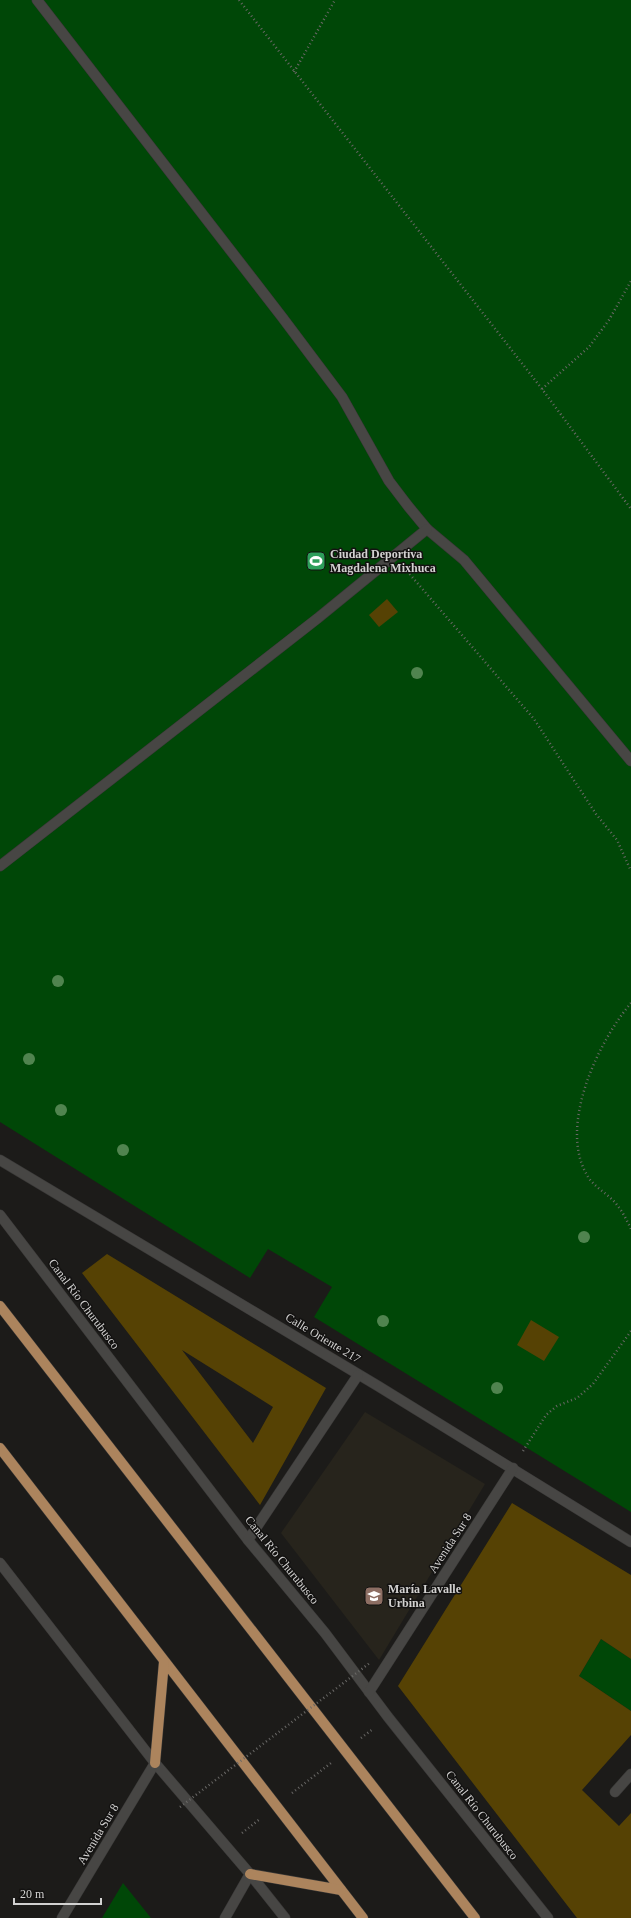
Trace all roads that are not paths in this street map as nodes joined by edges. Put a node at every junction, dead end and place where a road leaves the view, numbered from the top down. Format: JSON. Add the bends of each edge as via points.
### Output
{"nodes":[{"id":1,"x":37,"y":0,"type":"edge"},
{"id":2,"x":427,"y":529,"type":"junction"},
{"id":3,"x":631,"y":761,"type":"edge"},
{"id":4,"x":0,"y":866,"type":"edge"},
{"id":5,"x":0,"y":1160,"type":"edge"},
{"id":6,"x":0,"y":1215,"type":"edge"},
{"id":7,"x":0,"y":1306,"type":"edge"},
{"id":8,"x":358,"y":1375,"type":"junction"},
{"id":9,"x":0,"y":1448,"type":"edge"},
{"id":10,"x":513,"y":1468,"type":"junction"},
{"id":11,"x":248,"y":1540,"type":"junction"},
{"id":12,"x":631,"y":1542,"type":"edge"},
{"id":13,"x":0,"y":1563,"type":"edge"},
{"id":14,"x":164,"y":1662,"type":"junction"},
{"id":15,"x":369,"y":1692,"type":"junction"},
{"id":16,"x":155,"y":1763,"type":"junction"},
{"id":17,"x":631,"y":1774,"type":"edge"},
{"id":18,"x":615,"y":1792,"type":"dead end"},
{"id":19,"x":250,"y":1874,"type":"junction"},
{"id":20,"x":341,"y":1890,"type":"junction"},
{"id":21,"x":62,"y":1918,"type":"edge"},
{"id":22,"x":225,"y":1918,"type":"edge"},
{"id":23,"x":285,"y":1918,"type":"edge"},
{"id":24,"x":362,"y":1918,"type":"edge"},
{"id":25,"x":475,"y":1918,"type":"edge"},
{"id":26,"x":548,"y":1918,"type":"edge"}],
"edges":[{"from":1,"to":2,"type":"street","via":[[342,397],[389,480]]},
{"from":2,"to":3,"type":"street","via":[[464,560]]},
{"from":2,"to":4,"type":"street","via":[[318,618]]},
{"from":5,"to":8,"type":"street","name":"Calle Oriente 217"},
{"from":6,"to":11,"type":"street","name":"Canal Río Churubusco"},
{"from":7,"to":25,"type":"main road"},
{"from":8,"to":10,"type":"street","name":"Calle Oriente 217"},
{"from":8,"to":11,"type":"street"},
{"from":9,"to":14,"type":"main road"},
{"from":10,"to":12,"type":"street","name":"Calle Oriente 217"},
{"from":10,"to":15,"type":"street","name":"Avenida Sur 8"},
{"from":11,"to":15,"type":"street","name":"Canal Río Churubusco"},
{"from":13,"to":16,"type":"street"},
{"from":14,"to":16,"type":"main road"},
{"from":14,"to":20,"type":"main road"},
{"from":15,"to":26,"type":"street","name":"Canal Río Churubusco"},
{"from":16,"to":19,"type":"street"},
{"from":16,"to":21,"type":"street","name":"Avenida Sur 8"},
{"from":17,"to":18,"type":"street"},
{"from":19,"to":20,"type":"main road"},
{"from":19,"to":22,"type":"street"},
{"from":19,"to":23,"type":"street"},
{"from":20,"to":24,"type":"main road"}]}
